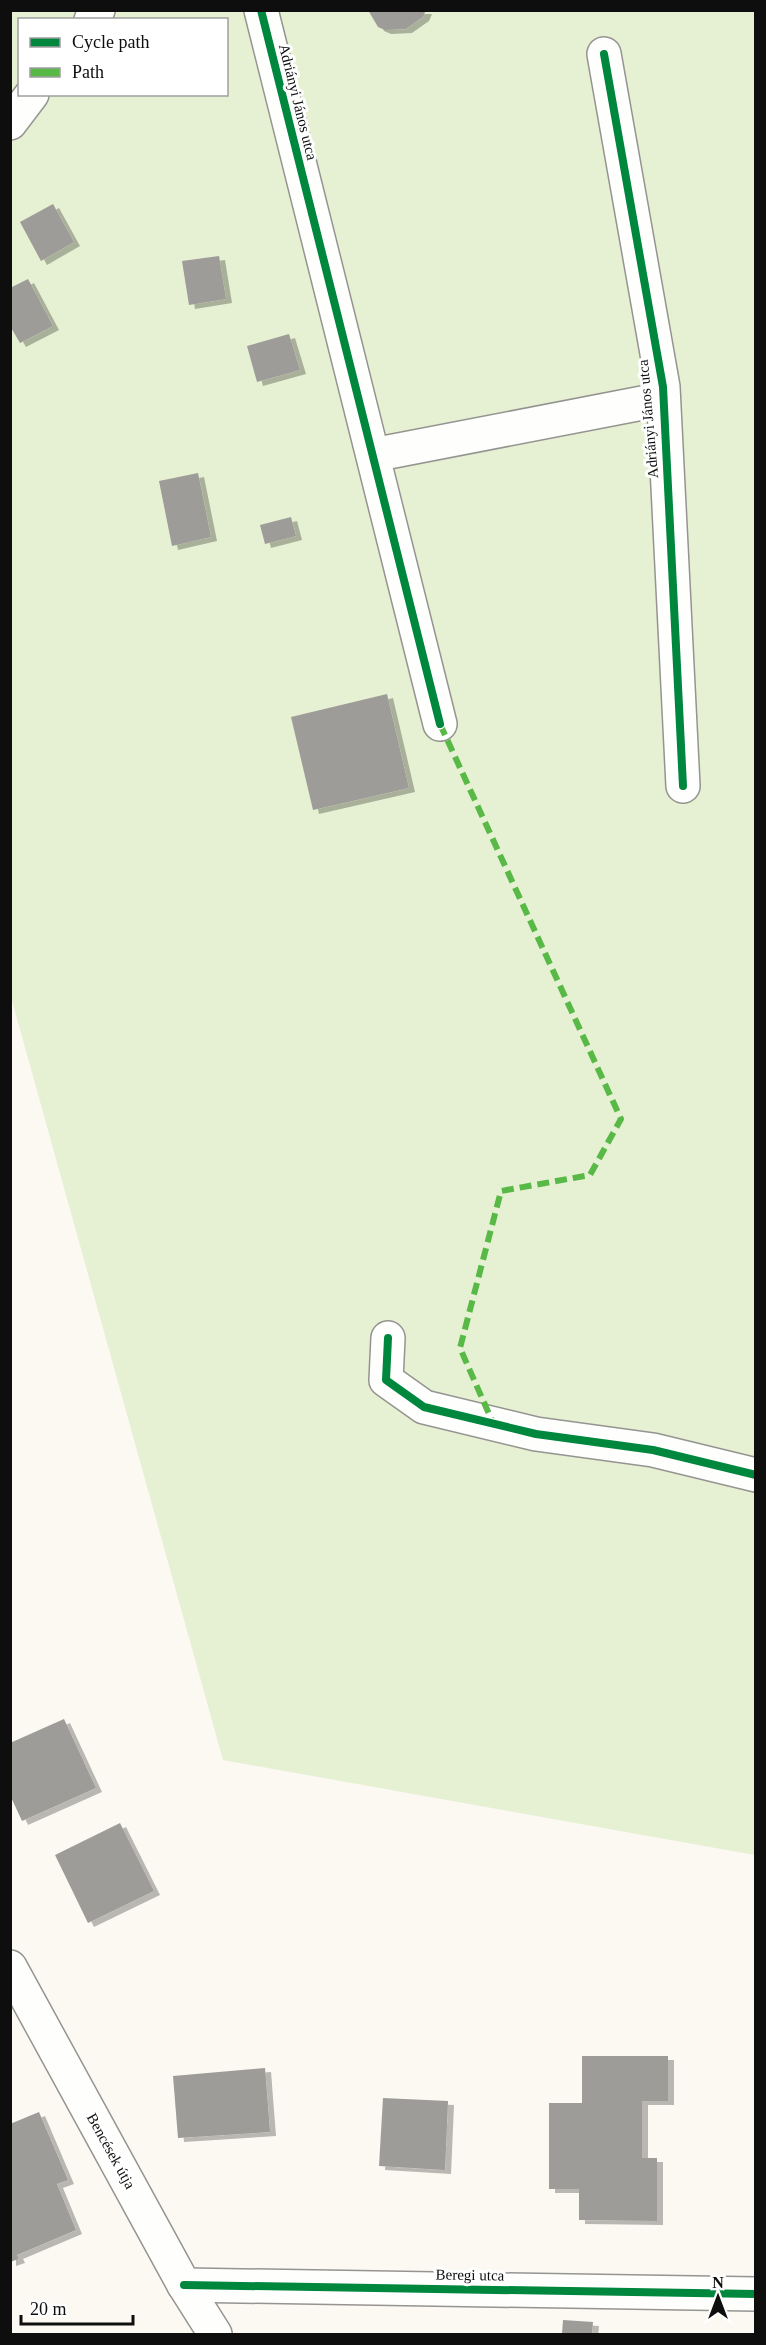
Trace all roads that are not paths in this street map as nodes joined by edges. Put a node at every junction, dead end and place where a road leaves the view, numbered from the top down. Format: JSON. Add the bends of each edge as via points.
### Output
{"nodes":[{"id":1,"x":261,"y":10,"type":"edge"},
{"id":2,"x":604,"y":54,"type":"dead end"},
{"id":3,"x":30,"y":96,"type":"edge"},
{"id":4,"x":10,"y":123,"type":"edge"},
{"id":5,"x":663,"y":399,"type":"junction"},
{"id":6,"x":373,"y":455,"type":"junction"},
{"id":7,"x":440,"y":724,"type":"dead end"},
{"id":8,"x":683,"y":786,"type":"dead end"},
{"id":9,"x":388,"y":1338,"type":"dead end"},
{"id":10,"x":756,"y":1475,"type":"edge"},
{"id":11,"x":10,"y":1967,"type":"edge"},
{"id":12,"x":184,"y":2285,"type":"junction"},
{"id":13,"x":756,"y":2294,"type":"edge"},
{"id":14,"x":215,"y":2334,"type":"edge"}],
"edges":[{"from":1,"to":6,"type":"street","name":"Adriányi János utca"},
{"from":2,"to":5,"type":"street","name":"Adriányi János utca"},
{"from":3,"to":4,"type":"street"},
{"from":5,"to":6,"type":"street","name":"Adriányi János utca"},
{"from":5,"to":8,"type":"street","name":"Adriányi János utca"},
{"from":6,"to":7,"type":"street","name":"Adriányi János utca"},
{"from":9,"to":10,"type":"street","via":[[386,1380],[424,1407],[536,1434],[653,1449]]},
{"from":11,"to":12,"type":"street","name":"Bencések útja"},
{"from":12,"to":13,"type":"street","name":"Beregi utca"},
{"from":12,"to":14,"type":"street","name":"Bencések útja"}]}
